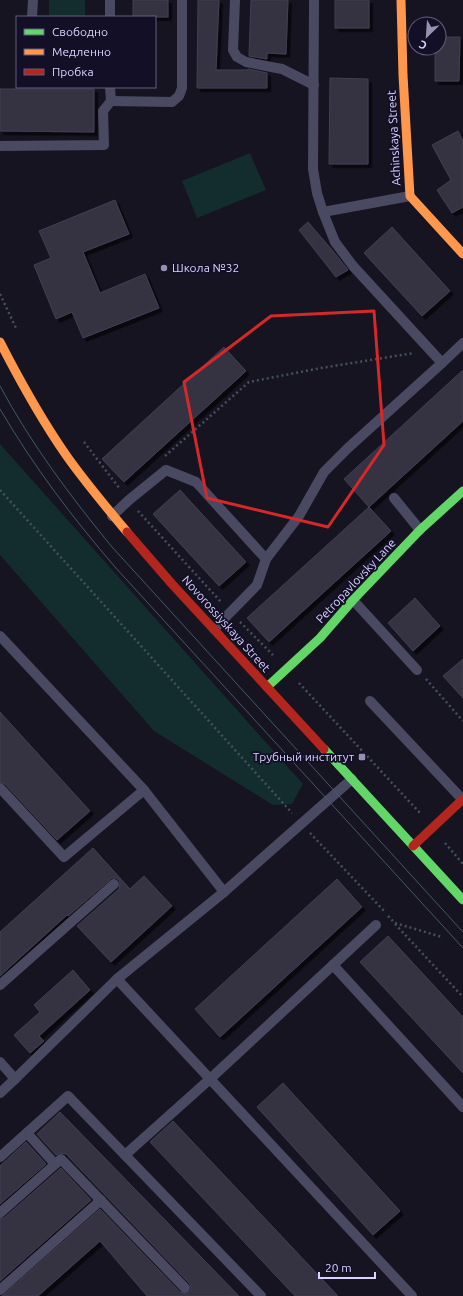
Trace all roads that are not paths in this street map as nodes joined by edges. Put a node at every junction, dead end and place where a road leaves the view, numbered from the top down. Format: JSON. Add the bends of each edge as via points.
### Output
{"nodes":[{"id":1,"x":33,"y":0,"type":"edge"},
{"id":2,"x":110,"y":0,"type":"edge"},
{"id":3,"x":182,"y":0,"type":"edge"},
{"id":4,"x":235,"y":0,"type":"edge"},
{"id":5,"x":314,"y":0,"type":"edge"},
{"id":6,"x":401,"y":0,"type":"edge"},
{"id":7,"x":32,"y":16,"type":"edge"},
{"id":8,"x":110,"y":16,"type":"edge"},
{"id":9,"x":314,"y":85,"type":"junction"},
{"id":10,"x":110,"y":88,"type":"edge"},
{"id":11,"x":110,"y":100,"type":"junction"},
{"id":12,"x":0,"y":146,"type":"edge"},
{"id":13,"x":410,"y":196,"type":"junction"},
{"id":14,"x":323,"y":212,"type":"junction"},
{"id":15,"x":463,"y":254,"type":"edge"},
{"id":16,"x":0,"y":342,"type":"edge"},
{"id":17,"x":463,"y":344,"type":"edge"},
{"id":18,"x":442,"y":363,"type":"junction"},
{"id":19,"x":463,"y":491,"type":"edge"},
{"id":20,"x":394,"y":498,"type":"dead end"},
{"id":21,"x":112,"y":516,"type":"junction"},
{"id":22,"x":420,"y":530,"type":"junction"},
{"id":23,"x":266,"y":559,"type":"junction"},
{"id":24,"x":353,"y":600,"type":"junction"},
{"id":25,"x":214,"y":629,"type":"junction"},
{"id":26,"x":0,"y":636,"type":"edge"},
{"id":27,"x":417,"y":670,"type":"road end"},
{"id":28,"x":267,"y":687,"type":"junction"},
{"id":29,"x":370,"y":701,"type":"dead end"},
{"id":30,"x":352,"y":780,"type":"junction"},
{"id":31,"x":0,"y":788,"type":"edge"},
{"id":32,"x":144,"y":790,"type":"junction"},
{"id":33,"x":463,"y":799,"type":"edge"},
{"id":34,"x":413,"y":846,"type":"junction"},
{"id":35,"x":114,"y":884,"type":"dead end"},
{"id":36,"x":224,"y":892,"type":"junction"},
{"id":37,"x":463,"y":900,"type":"edge"},
{"id":38,"x":376,"y":925,"type":"dead end"},
{"id":39,"x":333,"y":965,"type":"junction"},
{"id":40,"x":117,"y":979,"type":"junction"},
{"id":41,"x":0,"y":985,"type":"edge"},
{"id":42,"x":0,"y":1062,"type":"edge"},
{"id":43,"x":15,"y":1079,"type":"junction"},
{"id":44,"x":210,"y":1079,"type":"junction"},
{"id":45,"x":0,"y":1093,"type":"edge"},
{"id":46,"x":463,"y":1107,"type":"edge"},
{"id":47,"x":27,"y":1133,"type":"junction"},
{"id":48,"x":125,"y":1155,"type":"junction"},
{"id":49,"x":0,"y":1156,"type":"edge"},
{"id":50,"x":55,"y":1164,"type":"junction"},
{"id":51,"x":101,"y":1200,"type":"junction"},
{"id":52,"x":0,"y":1213,"type":"edge"},
{"id":53,"x":185,"y":1288,"type":"dead end"},
{"id":54,"x":0,"y":1290,"type":"edge"},
{"id":55,"x":261,"y":1296,"type":"edge"},
{"id":56,"x":412,"y":1296,"type":"edge"}],
"edges":[{"from":1,"to":7,"type":"lane"},
{"from":2,"to":8,"type":"lane"},
{"from":3,"to":11,"type":"lane","via":[[182,88],[179,96],[172,102]]},
{"from":4,"to":9,"type":"lane","via":[[233,50],[237,57],[246,62],[282,69]]},
{"from":5,"to":9,"type":"lane"},
{"from":6,"to":13,"type":"main road","name":"Achinskaya Street"},
{"from":9,"to":14,"type":"lane","via":[[313,169]]},
{"from":10,"to":11,"type":"lane"},
{"from":11,"to":12,"type":"lane","via":[[104,111],[104,145]]},
{"from":13,"to":14,"type":"lane"},
{"from":13,"to":15,"type":"main road","name":"Achinskaya Street"},
{"from":14,"to":18,"type":"lane","via":[[335,242],[349,260]]},
{"from":16,"to":21,"type":"main road","name":"Novorossiyskaya Street","via":[[55,437]]},
{"from":17,"to":18,"type":"lane"},
{"from":18,"to":23,"type":"lane","via":[[324,472],[299,516]]},
{"from":19,"to":22,"type":"main road","name":"Petropavlovsky Lane"},
{"from":20,"to":22,"type":"lane"},
{"from":21,"to":23,"type":"lane","via":[[166,470],[196,482]]},
{"from":21,"to":25,"type":"main road","name":"Novorossiyskaya Street"},
{"from":22,"to":24,"type":"main road","name":"Petropavlovsky Lane"},
{"from":23,"to":25,"type":"lane","via":[[257,585]]},
{"from":24,"to":27,"type":"lane"},
{"from":24,"to":28,"type":"main road","name":"Petropavlovsky Lane","via":[[320,638]]},
{"from":25,"to":28,"type":"main road","name":"Novorossiyskaya Street"},
{"from":26,"to":32,"type":"lane"},
{"from":28,"to":30,"type":"main road","name":"Novorossiyskaya Street"},
{"from":29,"to":33,"type":"lane"},
{"from":30,"to":34,"type":"main road","name":"Novorossiyskaya Street"},
{"from":30,"to":36,"type":"lane"},
{"from":31,"to":32,"type":"lane","via":[[64,857]]},
{"from":32,"to":36,"type":"lane"},
{"from":33,"to":34,"type":"main road"},
{"from":34,"to":37,"type":"main road","name":"Novorossiyskaya Street"},
{"from":35,"to":41,"type":"lane"},
{"from":36,"to":40,"type":"lane"},
{"from":38,"to":39,"type":"lane"},
{"from":39,"to":44,"type":"lane"},
{"from":39,"to":46,"type":"lane"},
{"from":40,"to":43,"type":"lane"},
{"from":40,"to":44,"type":"lane"},
{"from":42,"to":43,"type":"lane"},
{"from":43,"to":45,"type":"lane"},
{"from":44,"to":48,"type":"lane"},
{"from":44,"to":56,"type":"lane"},
{"from":47,"to":48,"type":"lane","via":[[68,1096]]},
{"from":47,"to":49,"type":"lane"},
{"from":47,"to":50,"type":"lane"},
{"from":48,"to":55,"type":"lane"},
{"from":50,"to":51,"type":"lane","via":[[61,1159]]},
{"from":50,"to":52,"type":"lane"},
{"from":51,"to":53,"type":"lane"},
{"from":51,"to":54,"type":"lane"}]}
